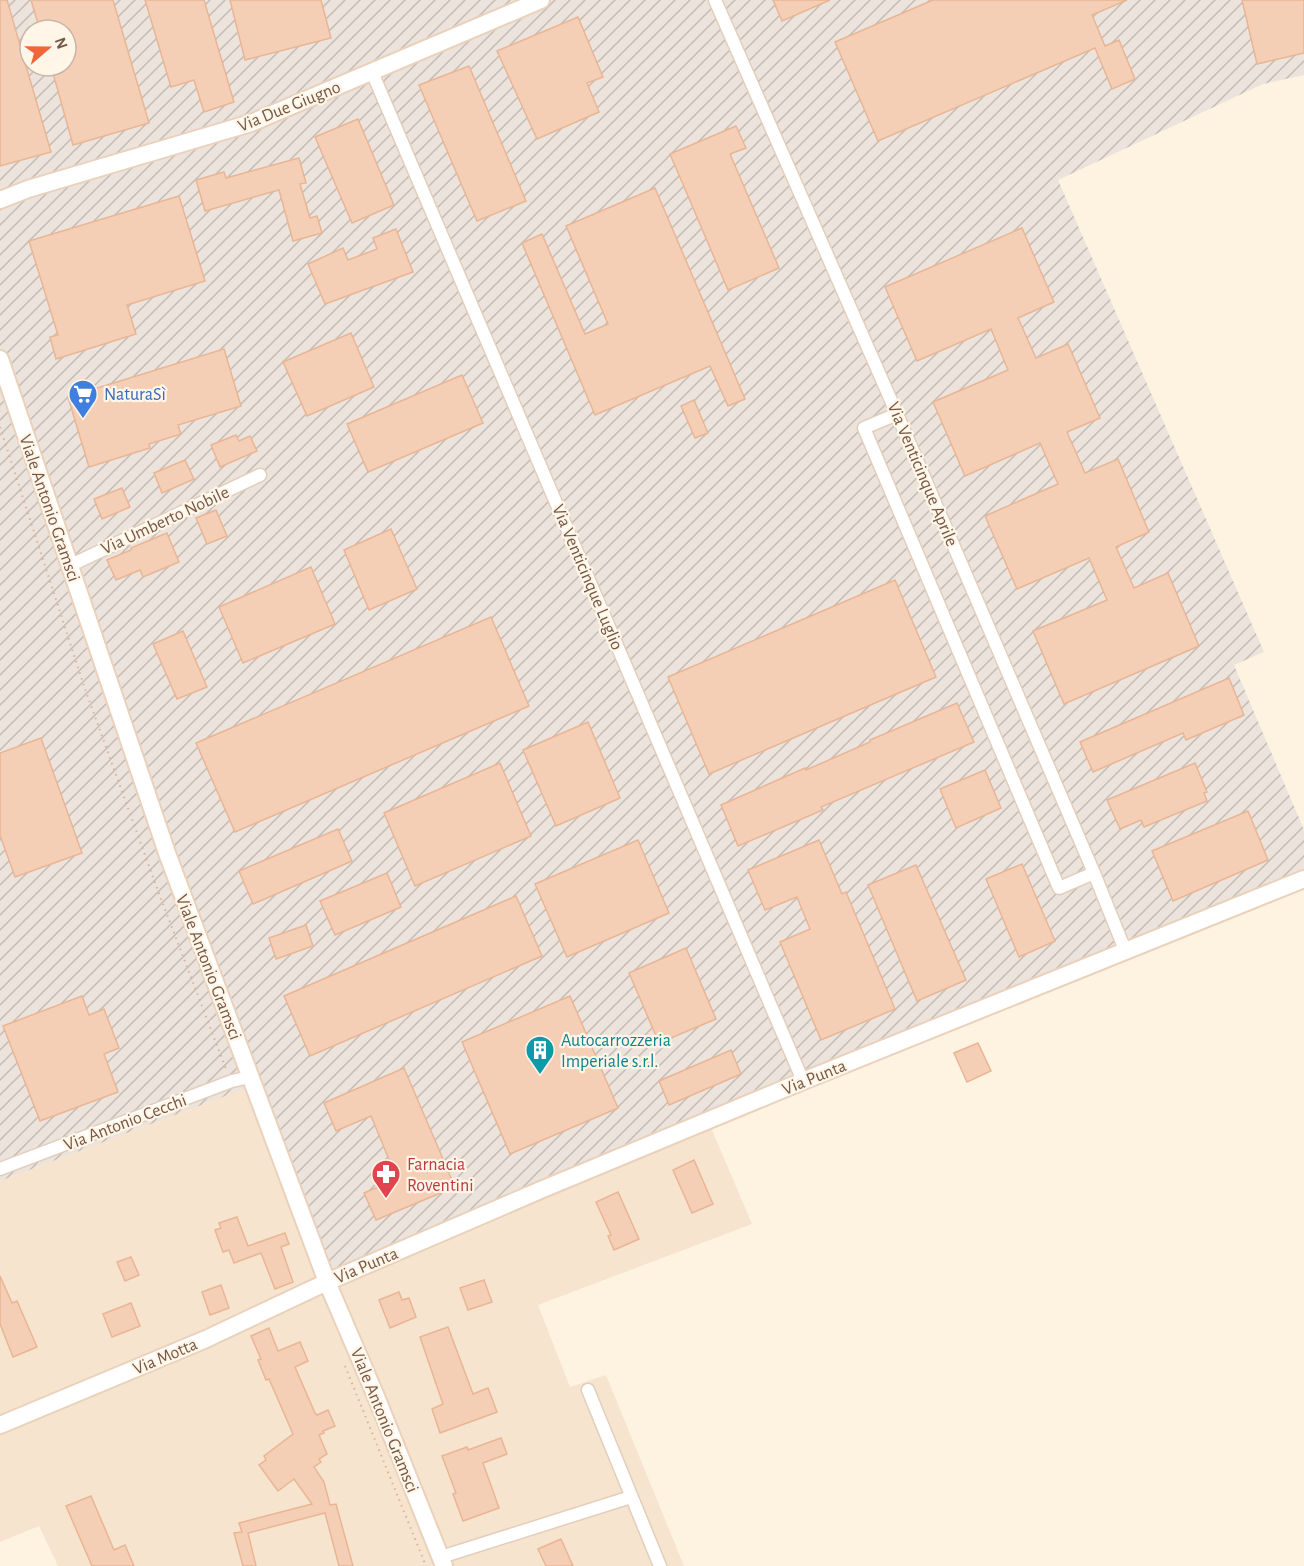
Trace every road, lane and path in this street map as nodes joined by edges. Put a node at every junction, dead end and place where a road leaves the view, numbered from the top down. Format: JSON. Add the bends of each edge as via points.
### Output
{"nodes":[{"id":1,"x":541,"y":0,"type":"edge"},
{"id":2,"x":716,"y":0,"type":"edge"},
{"id":3,"x":372,"y":72,"type":"junction"},
{"id":4,"x":28,"y":189,"type":"junction"},
{"id":5,"x":0,"y":192,"type":"edge"},
{"id":6,"x":0,"y":200,"type":"edge"},
{"id":7,"x":0,"y":358,"type":"edge"},
{"id":8,"x":897,"y":414,"type":"junction"},
{"id":9,"x":260,"y":475,"type":"dead end"},
{"id":10,"x":69,"y":566,"type":"junction"},
{"id":11,"x":1094,"y":873,"type":"junction"},
{"id":12,"x":1304,"y":879,"type":"edge"},
{"id":13,"x":1125,"y":950,"type":"junction"},
{"id":14,"x":250,"y":1077,"type":"junction"},
{"id":15,"x":803,"y":1082,"type":"junction"},
{"id":16,"x":0,"y":1170,"type":"edge"},
{"id":17,"x":327,"y":1282,"type":"junction"},
{"id":18,"x":588,"y":1390,"type":"dead end"},
{"id":19,"x":0,"y":1425,"type":"edge"},
{"id":20,"x":631,"y":1497,"type":"junction"},
{"id":21,"x":442,"y":1561,"type":"edge"},
{"id":22,"x":660,"y":1566,"type":"edge"}],
"edges":[{"from":1,"to":3,"type":"street","name":"Via Due Giugno"},
{"from":2,"to":8,"type":"street","name":"Via Venticinque Aprile"},
{"from":3,"to":4,"type":"street","name":"Via Due Giugno","via":[[251,123]]},
{"from":3,"to":15,"type":"street","name":"Via Venticinque Luglio"},
{"from":4,"to":5,"type":"street","name":"Via Due Giugno"},
{"from":4,"to":6,"type":"street","name":"Via Due Giugno"},
{"from":7,"to":10,"type":"street","name":"Viale Antonio Gramsci"},
{"from":8,"to":11,"type":"street","name":"Via Venticinque Aprile"},
{"from":8,"to":11,"type":"street","via":[[864,429],[1059,888]]},
{"from":9,"to":10,"type":"street","name":"Via Umberto Nobile"},
{"from":10,"to":14,"type":"street","name":"Viale Antonio Gramsci","via":[[167,853]]},
{"from":11,"to":13,"type":"street","name":"Via Venticinque Aprile"},
{"from":12,"to":13,"type":"street","name":"Via Punta"},
{"from":13,"to":15,"type":"street","name":"Via Punta"},
{"from":14,"to":16,"type":"street","name":"Via Antonio Cecchi"},
{"from":14,"to":17,"type":"street","name":"Viale Antonio Gramsci"},
{"from":15,"to":17,"type":"street","name":"Via Punta"},
{"from":17,"to":19,"type":"street","name":"Via Motta","via":[[206,1339]]},
{"from":17,"to":21,"type":"street","name":"Viale Antonio Gramsci"},
{"from":18,"to":20,"type":"street"},
{"from":20,"to":21,"type":"street"},
{"from":20,"to":22,"type":"street"}]}
